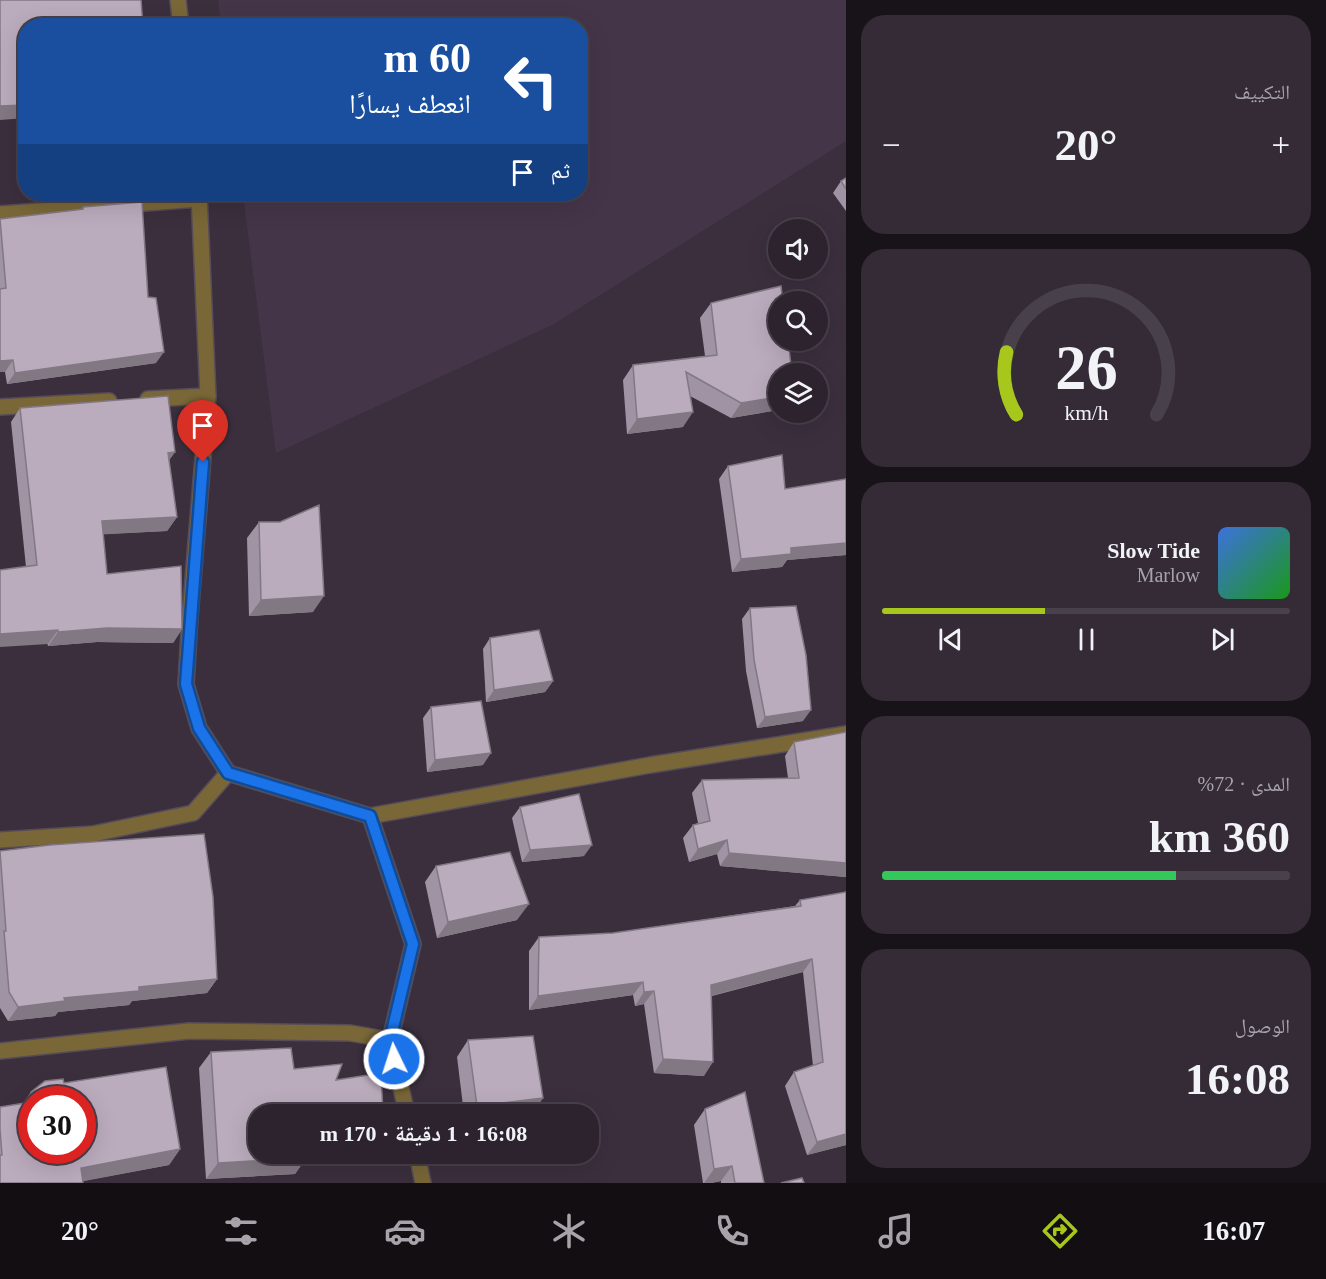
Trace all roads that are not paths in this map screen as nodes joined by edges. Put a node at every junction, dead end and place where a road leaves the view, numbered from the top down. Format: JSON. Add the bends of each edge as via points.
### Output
{"nodes":[{"id":1,"x":178,"y":0,"type":"edge"},
{"id":2,"x":180,"y":18,"type":"edge"},
{"id":3,"x":144,"y":201,"type":"edge"},
{"id":4,"x":199,"y":201,"type":"edge"},
{"id":5,"x":0,"y":214,"type":"edge"},
{"id":6,"x":208,"y":396,"type":"junction"},
{"id":7,"x":0,"y":407,"type":"edge"},
{"id":8,"x":846,"y":734,"type":"edge"},
{"id":9,"x":228,"y":773,"type":"junction"},
{"id":10,"x":370,"y":816,"type":"junction"},
{"id":11,"x":0,"y":840,"type":"edge"},
{"id":12,"x":390,"y":1040,"type":"junction"},
{"id":13,"x":0,"y":1051,"type":"edge"},
{"id":14,"x":405,"y":1104,"type":"edge"},
{"id":15,"x":419,"y":1164,"type":"edge"},
{"id":16,"x":423,"y":1183,"type":"edge"}],
"edges":[{"from":1,"to":2,"type":"street"},
{"from":3,"to":5,"type":"street"},
{"from":4,"to":6,"type":"street"},
{"from":6,"to":7,"type":"street"},
{"from":6,"to":9,"type":"street","via":[[186,684],[199,728]]},
{"from":8,"to":10,"type":"street"},
{"from":9,"to":10,"type":"street"},
{"from":9,"to":11,"type":"street","via":[[193,813],[93,834]]},
{"from":10,"to":12,"type":"street","via":[[413,944]]},
{"from":12,"to":13,"type":"street","via":[[350,1033],[189,1032]]},
{"from":12,"to":14,"type":"street"},
{"from":15,"to":16,"type":"street"}]}
